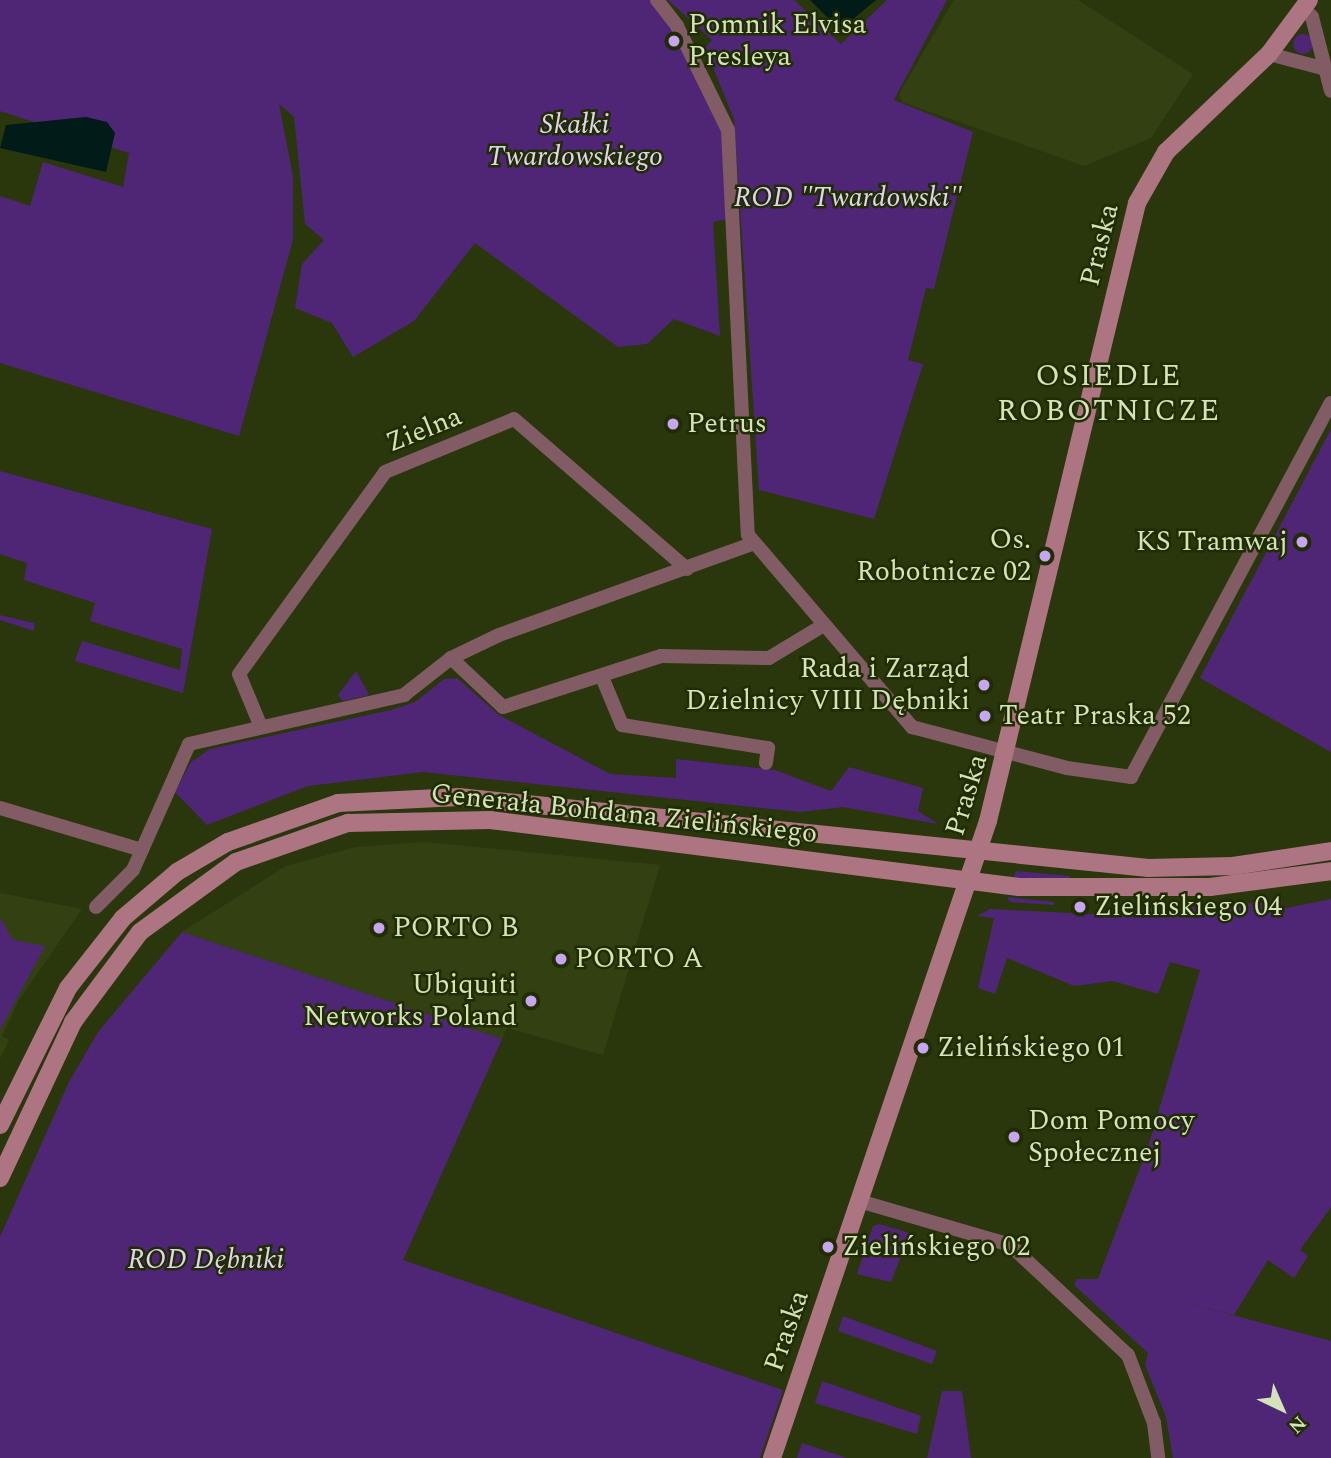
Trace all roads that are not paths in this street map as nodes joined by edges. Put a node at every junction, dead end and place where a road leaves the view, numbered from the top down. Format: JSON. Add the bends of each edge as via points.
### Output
{"nodes":[{"id":1,"x":657,"y":0,"type":"edge"},
{"id":2,"x":1307,"y":5,"type":"edge"},
{"id":3,"x":1269,"y":54,"type":"junction"},
{"id":4,"x":1322,"y":68,"type":"junction"},
{"id":5,"x":1331,"y":91,"type":"edge"},
{"id":6,"x":1331,"y":403,"type":"edge"},
{"id":7,"x":752,"y":544,"type":"junction"},
{"id":8,"x":687,"y":569,"type":"junction"},
{"id":9,"x":822,"y":626,"type":"junction"},
{"id":10,"x":451,"y":658,"type":"junction"},
{"id":11,"x":602,"y":677,"type":"junction"},
{"id":12,"x":261,"y":727,"type":"junction"},
{"id":13,"x":1007,"y":753,"type":"junction"},
{"id":14,"x":766,"y":763,"type":"dead end"},
{"id":15,"x":0,"y":808,"type":"edge"},
{"id":16,"x":142,"y":849,"type":"junction"},
{"id":17,"x":1331,"y":851,"type":"edge"},
{"id":18,"x":978,"y":853,"type":"junction"},
{"id":19,"x":1331,"y":871,"type":"edge"},
{"id":20,"x":969,"y":881,"type":"junction"},
{"id":21,"x":96,"y":907,"type":"dead end"},
{"id":22,"x":0,"y":1125,"type":"edge"},
{"id":23,"x":0,"y":1178,"type":"edge"},
{"id":24,"x":859,"y":1201,"type":"junction"},
{"id":25,"x":772,"y":1458,"type":"edge"},
{"id":26,"x":1158,"y":1458,"type":"edge"}],
"edges":[{"from":1,"to":7,"type":"street","via":[[677,26],[729,130]]},
{"from":2,"to":3,"type":"main road","name":"Praska"},
{"from":2,"to":4,"type":"street"},
{"from":3,"to":4,"type":"street"},
{"from":3,"to":13,"type":"main road","name":"Praska","via":[[1166,152],[1137,204]]},
{"from":4,"to":5,"type":"street"},
{"from":6,"to":13,"type":"street","via":[[1131,778]]},
{"from":7,"to":8,"type":"street"},
{"from":7,"to":9,"type":"street"},
{"from":8,"to":10,"type":"street"},
{"from":8,"to":12,"type":"street","name":"Zielna","via":[[514,419],[384,472],[239,674]]},
{"from":9,"to":11,"type":"street","via":[[792,649],[754,662],[661,656]]},
{"from":9,"to":13,"type":"street","via":[[912,727]]},
{"from":10,"to":11,"type":"street","via":[[503,707]]},
{"from":10,"to":12,"type":"street","via":[[404,695]]},
{"from":11,"to":14,"type":"street","via":[[622,725],[768,748]]},
{"from":12,"to":16,"type":"street","via":[[189,744]]},
{"from":13,"to":18,"type":"main road","name":"Praska"},
{"from":15,"to":16,"type":"street"},
{"from":16,"to":21,"type":"street","via":[[133,870]]},
{"from":17,"to":18,"type":"main road","name":"Generała Bohdana Zielińskiego","via":[[1169,869]]},
{"from":18,"to":20,"type":"main road","name":"Praska"},
{"from":18,"to":22,"type":"main road","name":"Generała Bohdana Zielińskiego","via":[[458,797],[406,795],[318,808],[209,852],[123,918],[68,988]]},
{"from":19,"to":20,"type":"main road","name":"Generała Bohdana Zielińskiego","via":[[1210,887]]},
{"from":20,"to":23,"type":"main road","name":"Generała Bohdana Zielińskiego","via":[[452,817],[391,817],[305,833],[213,875],[125,948],[73,1021]]},
{"from":20,"to":24,"type":"main road","name":"Praska"},
{"from":24,"to":25,"type":"main road","name":"Praska"},
{"from":24,"to":26,"type":"street","via":[[1010,1245],[1128,1355],[1154,1423]]}]}
